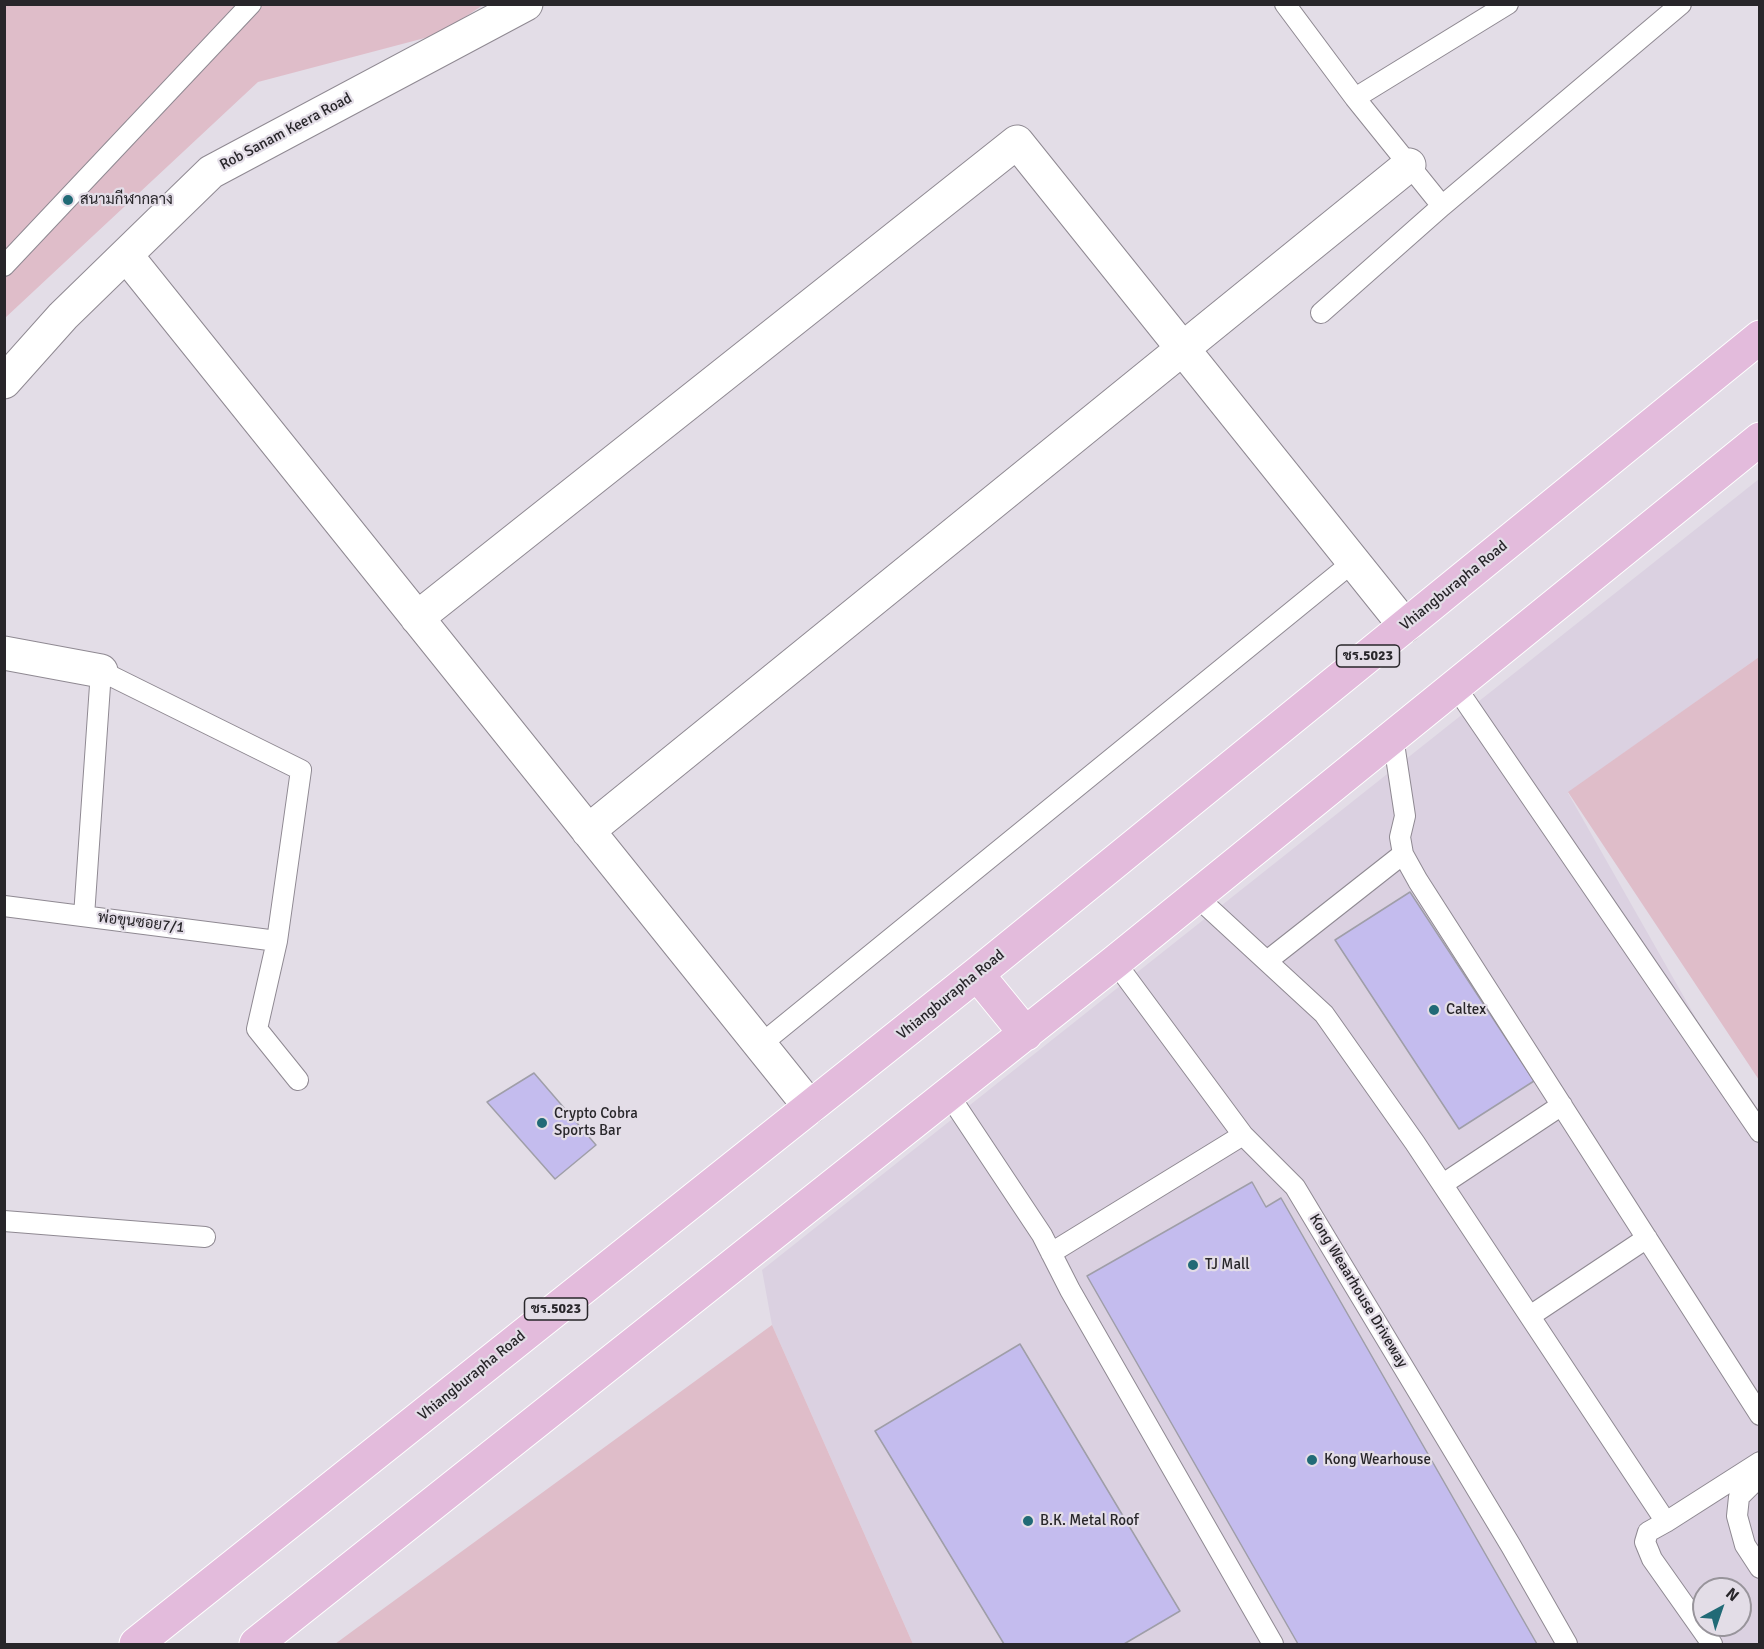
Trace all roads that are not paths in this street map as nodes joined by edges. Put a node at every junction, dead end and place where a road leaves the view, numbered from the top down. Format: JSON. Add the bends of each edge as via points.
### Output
{"nodes":[{"id":1,"x":251,"y":4,"type":"edge"},
{"id":2,"x":526,"y":4,"type":"edge"},
{"id":3,"x":1285,"y":4,"type":"edge"},
{"id":4,"x":1508,"y":4,"type":"edge"},
{"id":5,"x":1681,"y":4,"type":"edge"},
{"id":6,"x":1355,"y":98,"type":"junction"},
{"id":7,"x":1409,"y":165,"type":"junction"},
{"id":8,"x":1442,"y":206,"type":"junction"},
{"id":9,"x":126,"y":255,"type":"junction"},
{"id":10,"x":4,"y":266,"type":"edge"},
{"id":11,"x":1321,"y":313,"type":"dead end"},
{"id":12,"x":1760,"y":337,"type":"edge"},
{"id":13,"x":1183,"y":350,"type":"junction"},
{"id":14,"x":4,"y":382,"type":"edge"},
{"id":15,"x":1760,"y":439,"type":"edge"},
{"id":16,"x":1353,"y":562,"type":"junction"},
{"id":17,"x":417,"y":618,"type":"junction"},
{"id":18,"x":1405,"y":626,"type":"junction"},
{"id":19,"x":4,"y":653,"type":"edge"},
{"id":20,"x":101,"y":671,"type":"junction"},
{"id":21,"x":1455,"y":686,"type":"junction"},
{"id":22,"x":1393,"y":737,"type":"junction"},
{"id":23,"x":588,"y":831,"type":"junction"},
{"id":24,"x":1403,"y":854,"type":"junction"},
{"id":25,"x":1196,"y":896,"type":"junction"},
{"id":26,"x":4,"y":906,"type":"edge"},
{"id":27,"x":84,"y":916,"type":"junction"},
{"id":28,"x":277,"y":941,"type":"junction"},
{"id":29,"x":1267,"y":961,"type":"junction"},
{"id":30,"x":1115,"y":962,"type":"junction"},
{"id":31,"x":977,"y":974,"type":"junction"},
{"id":32,"x":1026,"y":1034,"type":"junction"},
{"id":33,"x":760,"y":1045,"type":"junction"},
{"id":34,"x":298,"y":1080,"type":"dead end"},
{"id":35,"x":949,"y":1095,"type":"junction"},
{"id":36,"x":1562,"y":1105,"type":"junction"},
{"id":37,"x":810,"y":1107,"type":"junction"},
{"id":38,"x":1760,"y":1132,"type":"edge"},
{"id":39,"x":1243,"y":1135,"type":"junction"},
{"id":40,"x":1443,"y":1184,"type":"junction"},
{"id":41,"x":4,"y":1221,"type":"edge"},
{"id":42,"x":205,"y":1237,"type":"dead end"},
{"id":43,"x":1647,"y":1238,"type":"junction"},
{"id":44,"x":1051,"y":1253,"type":"junction"},
{"id":45,"x":1530,"y":1316,"type":"junction"},
{"id":46,"x":1760,"y":1415,"type":"edge"},
{"id":47,"x":1760,"y":1462,"type":"edge"},
{"id":48,"x":1760,"y":1476,"type":"edge"},
{"id":49,"x":1666,"y":1522,"type":"junction"},
{"id":50,"x":1760,"y":1568,"type":"edge"},
{"id":51,"x":136,"y":1644,"type":"edge"},
{"id":52,"x":256,"y":1644,"type":"edge"},
{"id":53,"x":1273,"y":1644,"type":"edge"},
{"id":54,"x":1567,"y":1644,"type":"edge"},
{"id":55,"x":1712,"y":1644,"type":"edge"}],
"edges":[{"from":1,"to":10,"type":"lane"},
{"from":2,"to":9,"type":"street","name":"Rob Sanam Keera Road","via":[[211,172]]},
{"from":3,"to":6,"type":"lane"},
{"from":4,"to":6,"type":"lane"},
{"from":5,"to":8,"type":"lane"},
{"from":6,"to":7,"type":"lane"},
{"from":7,"to":8,"type":"lane"},
{"from":7,"to":13,"type":"street"},
{"from":8,"to":11,"type":"lane"},
{"from":9,"to":14,"type":"street","name":"Rob Sanam Keera Road","via":[[63,316]]},
{"from":9,"to":17,"type":"street"},
{"from":12,"to":18,"type":"main road","name":"Vhiangburapha Road","number":"ชร.5023"},
{"from":13,"to":16,"type":"street"},
{"from":13,"to":17,"type":"street","via":[[1017,142]]},
{"from":13,"to":23,"type":"street"},
{"from":15,"to":21,"type":"main road"},
{"from":16,"to":18,"type":"street"},
{"from":16,"to":33,"type":"lane"},
{"from":17,"to":23,"type":"street"},
{"from":18,"to":31,"type":"main road","name":"Vhiangburapha Road","number":"ชร.5023"},
{"from":19,"to":20,"type":"street"},
{"from":20,"to":27,"type":"lane"},
{"from":20,"to":28,"type":"lane","via":[[301,770]]},
{"from":21,"to":22,"type":"main road"},
{"from":21,"to":38,"type":"lane"},
{"from":22,"to":24,"type":"lane","via":[[1405,816],[1400,837]]},
{"from":22,"to":25,"type":"main road"},
{"from":23,"to":33,"type":"street"},
{"from":24,"to":29,"type":"lane"},
{"from":24,"to":36,"type":"lane"},
{"from":25,"to":29,"type":"lane"},
{"from":25,"to":30,"type":"main road"},
{"from":26,"to":27,"type":"lane","name":"พ่อขุนซอย7/1"},
{"from":27,"to":28,"type":"lane","name":"พ่อขุนซอย7/1"},
{"from":28,"to":34,"type":"lane","via":[[257,1029]]},
{"from":29,"to":40,"type":"lane","via":[[1324,1014]]},
{"from":30,"to":32,"type":"main road"},
{"from":30,"to":39,"type":"lane","name":"Kong Weaarhouse Driveway"},
{"from":31,"to":32,"type":"main road"},
{"from":31,"to":37,"type":"main road","name":"Vhiangburapha Road","number":"ชร.5023"},
{"from":32,"to":35,"type":"main road"},
{"from":33,"to":37,"type":"street"},
{"from":35,"to":44,"type":"lane"},
{"from":35,"to":52,"type":"main road"},
{"from":36,"to":40,"type":"lane"},
{"from":36,"to":43,"type":"lane"},
{"from":37,"to":51,"type":"main road","name":"Vhiangburapha Road","number":"ชร.5023"},
{"from":39,"to":44,"type":"lane"},
{"from":39,"to":54,"type":"lane","name":"Kong Weaarhouse Driveway","via":[[1295,1187]]},
{"from":40,"to":45,"type":"lane"},
{"from":41,"to":42,"type":"lane"},
{"from":43,"to":45,"type":"lane"},
{"from":43,"to":46,"type":"lane"},
{"from":44,"to":53,"type":"lane"},
{"from":45,"to":49,"type":"lane"},
{"from":47,"to":49,"type":"lane"},
{"from":48,"to":50,"type":"lane","via":[[1739,1497],[1737,1516],[1745,1545]]},
{"from":49,"to":55,"type":"lane","via":[[1648,1532],[1645,1542],[1652,1559]]}]}
